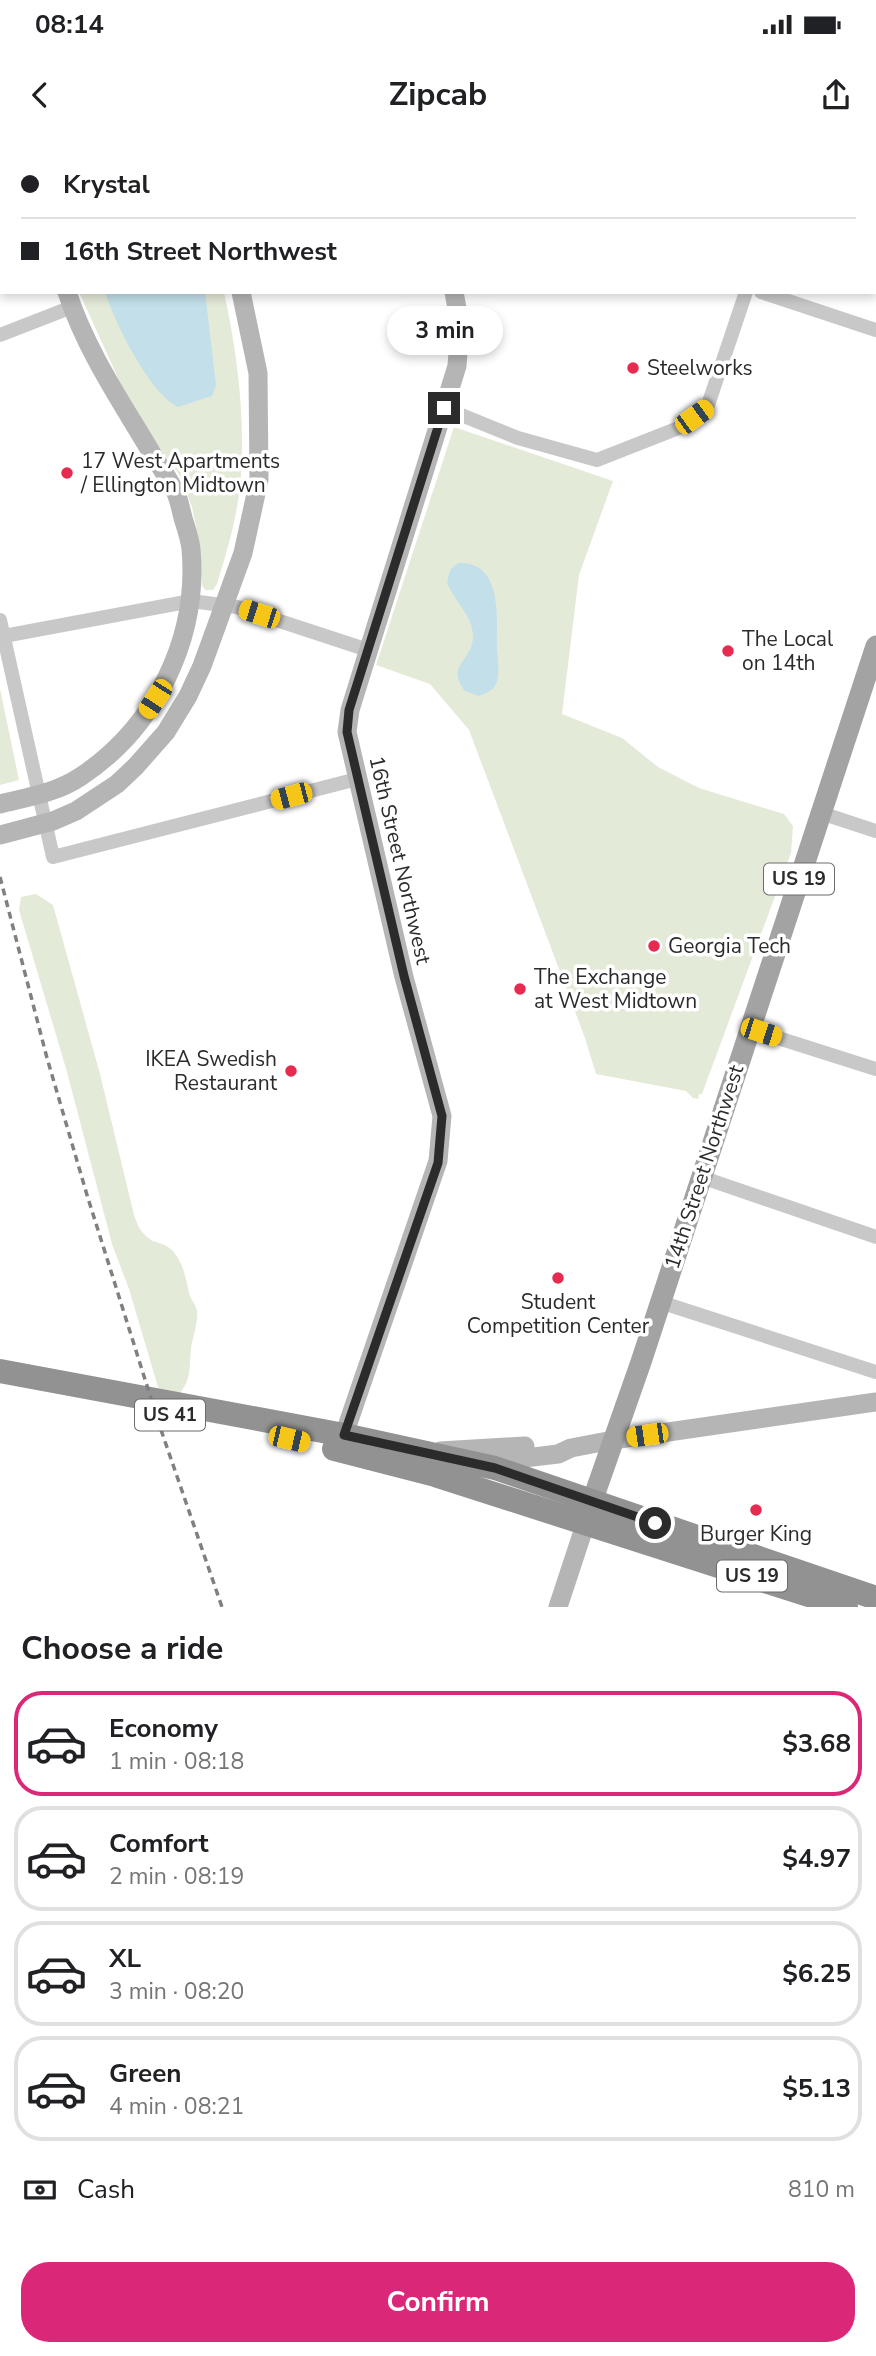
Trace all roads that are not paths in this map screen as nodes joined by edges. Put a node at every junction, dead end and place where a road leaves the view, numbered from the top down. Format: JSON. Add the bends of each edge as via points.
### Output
{"nodes":[{"id":1,"x":241,"y":294,"type":"edge"},
{"id":2,"x":454,"y":294,"type":"edge"},
{"id":3,"x":745,"y":294,"type":"edge"},
{"id":4,"x":767,"y":294,"type":"edge"},
{"id":5,"x":70,"y":300,"type":"edge"},
{"id":6,"x":876,"y":330,"type":"edge"},
{"id":7,"x":0,"y":335,"type":"edge"},
{"id":8,"x":444,"y":408,"type":"junction"},
{"id":9,"x":191,"y":601,"type":"junction"},
{"id":10,"x":224,"y":605,"type":"junction"},
{"id":11,"x":0,"y":620,"type":"edge"},
{"id":12,"x":4,"y":636,"type":"junction"},
{"id":13,"x":876,"y":646,"type":"edge"},
{"id":14,"x":368,"y":650,"type":"junction"},
{"id":15,"x":872,"y":674,"type":"edge"},
{"id":16,"x":357,"y":779,"type":"junction"},
{"id":17,"x":0,"y":804,"type":"edge"},
{"id":18,"x":821,"y":813,"type":"junction"},
{"id":19,"x":876,"y":831,"type":"edge"},
{"id":20,"x":0,"y":835,"type":"edge"},
{"id":21,"x":750,"y":1029,"type":"junction"},
{"id":22,"x":876,"y":1069,"type":"edge"},
{"id":23,"x":701,"y":1177,"type":"junction"},
{"id":24,"x":876,"y":1237,"type":"edge"},
{"id":25,"x":660,"y":1302,"type":"junction"},
{"id":26,"x":0,"y":1371,"type":"edge"},
{"id":27,"x":876,"y":1372,"type":"edge"},
{"id":28,"x":0,"y":1382,"type":"edge"},
{"id":29,"x":876,"y":1402,"type":"edge"},
{"id":30,"x":344,"y":1435,"type":"junction"},
{"id":31,"x":613,"y":1440,"type":"junction"},
{"id":32,"x":571,"y":1448,"type":"junction"},
{"id":33,"x":430,"y":1463,"type":"junction"},
{"id":34,"x":476,"y":1464,"type":"junction"},
{"id":35,"x":589,"y":1511,"type":"junction"},
{"id":36,"x":876,"y":1598,"type":"edge"},
{"id":37,"x":558,"y":1607,"type":"edge"},
{"id":38,"x":846,"y":1607,"type":"edge"}],
"edges":[{"from":1,"to":10,"type":"street","via":[[258,373],[259,480],[243,553]]},
{"from":2,"to":8,"type":"street","name":"16th Street Northwest","via":[[460,325],[457,366]]},
{"from":3,"to":8,"type":"street","via":[[707,408],[681,427],[597,460],[518,438]]},
{"from":4,"to":6,"type":"street"},
{"from":5,"to":7,"type":"street"},
{"from":5,"to":9,"type":"street","via":[[93,356],[176,493],[191,547]]},
{"from":8,"to":14,"type":"street","name":"16th Street Northwest"},
{"from":9,"to":10,"type":"street"},
{"from":9,"to":12,"type":"street"},
{"from":9,"to":17,"type":"street","via":[[182,641],[165,683],[145,715],[81,776],[44,794]]},
{"from":10,"to":14,"type":"street"},
{"from":10,"to":20,"type":"street","via":[[188,696],[166,732],[136,766],[117,784],[65,816]]},
{"from":11,"to":12,"type":"street"},
{"from":12,"to":16,"type":"street","via":[[53,858]]},
{"from":13,"to":15,"type":"main road","name":"14th Street Northwest","number":"US 19"},
{"from":14,"to":16,"type":"street","name":"16th Street Northwest","via":[[349,710],[347,732]]},
{"from":15,"to":18,"type":"main road","name":"14th Street Northwest","number":"US 19"},
{"from":16,"to":30,"type":"street","name":"16th Street Northwest","via":[[442,1116],[438,1163]]},
{"from":18,"to":19,"type":"street"},
{"from":18,"to":21,"type":"main road","name":"14th Street Northwest","number":"US 19"},
{"from":21,"to":22,"type":"street"},
{"from":21,"to":23,"type":"main road","name":"14th Street Northwest","number":"US 19"},
{"from":23,"to":24,"type":"street"},
{"from":23,"to":25,"type":"main road","name":"14th Street Northwest","number":"US 19"},
{"from":25,"to":27,"type":"street"},
{"from":25,"to":31,"type":"main road","name":"14th Street Northwest","number":"US 19"},
{"from":26,"to":30,"type":"highway","number":"US 41"},
{"from":28,"to":33,"type":"highway","number":"US 41"},
{"from":29,"to":31,"type":"street"},
{"from":30,"to":33,"type":"highway","number":"US 41"},
{"from":31,"to":32,"type":"street"},
{"from":31,"to":35,"type":"main road","name":"14th Street Northwest","number":"US 19"},
{"from":32,"to":33,"type":"street","via":[[555,1444]]},
{"from":32,"to":34,"type":"street","via":[[558,1454]]},
{"from":33,"to":34,"type":"highway","number":"US 41"},
{"from":33,"to":35,"type":"highway","number":"US 41"},
{"from":34,"to":35,"type":"highway","number":"US 41"},
{"from":35,"to":36,"type":"highway","number":"US 19"},
{"from":35,"to":37,"type":"street","name":"14th Street Northwest"},
{"from":35,"to":38,"type":"highway","number":"US 19"}]}
